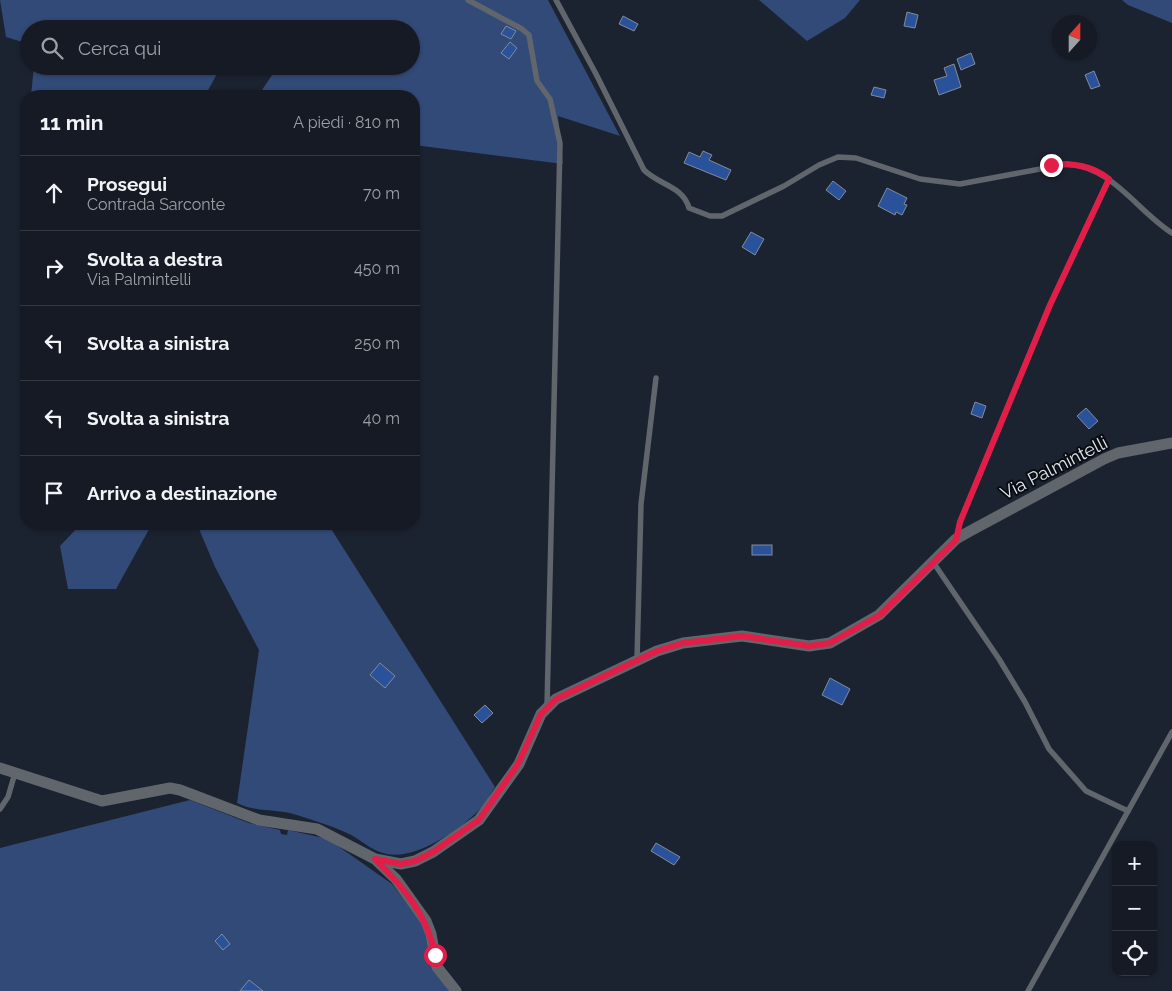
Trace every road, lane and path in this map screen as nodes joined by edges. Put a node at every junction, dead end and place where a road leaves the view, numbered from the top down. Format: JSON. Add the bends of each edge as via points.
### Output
{"nodes":[{"id":1,"x":468,"y":0,"type":"edge"},
{"id":2,"x":556,"y":0,"type":"edge"},
{"id":3,"x":1109,"y":179,"type":"junction"},
{"id":4,"x":1172,"y":233,"type":"edge"},
{"id":5,"x":656,"y":378,"type":"dead end"},
{"id":6,"x":1172,"y":443,"type":"edge"},
{"id":7,"x":956,"y":540,"type":"junction"},
{"id":8,"x":933,"y":562,"type":"junction"},
{"id":9,"x":637,"y":660,"type":"junction"},
{"id":10,"x":547,"y":707,"type":"junction"},
{"id":11,"x":1172,"y":732,"type":"edge"},
{"id":12,"x":0,"y":768,"type":"edge"},
{"id":13,"x":15,"y":773,"type":"junction"},
{"id":14,"x":0,"y":809,"type":"edge"},
{"id":15,"x":1128,"y":811,"type":"junction"},
{"id":16,"x":375,"y":859,"type":"junction"},
{"id":17,"x":456,"y":991,"type":"edge"},
{"id":18,"x":1028,"y":991,"type":"edge"}],
"edges":[{"from":1,"to":10,"type":"lane","via":[[530,35],[537,81],[550,99],[560,143]]},
{"from":2,"to":3,"type":"lane","via":[[644,170],[682,193],[688,208],[710,216],[722,216],[838,156],[856,158],[920,179],[960,184],[1067,164],[1089,167]]},
{"from":3,"to":4,"type":"lane"},
{"from":3,"to":7,"type":"lane","via":[[1050,305],[960,522]]},
{"from":5,"to":9,"type":"lane","via":[[641,504]]},
{"from":6,"to":7,"type":"street","name":"Via Palmintelli","via":[[1118,453],[1104,459]]},
{"from":7,"to":8,"type":"street","name":"Via Palmintelli"},
{"from":8,"to":9,"type":"street","name":"Via Palmintelli","via":[[880,615],[830,643],[809,646],[742,636],[727,637],[668,647]]},
{"from":8,"to":15,"type":"lane","via":[[1000,659],[1049,749],[1086,791]]},
{"from":9,"to":10,"type":"street","name":"Via Palmintelli","via":[[591,680]]},
{"from":10,"to":16,"type":"street","name":"Via Palmintelli","via":[[518,764],[479,820],[415,861],[401,864]]},
{"from":11,"to":15,"type":"lane"},
{"from":12,"to":13,"type":"street","name":"Via Palmintelli"},
{"from":13,"to":14,"type":"lane","via":[[8,797]]},
{"from":13,"to":16,"type":"street","name":"Via Palmintelli","via":[[102,801],[170,788],[180,790],[259,820],[317,829]]},
{"from":15,"to":18,"type":"lane"},
{"from":16,"to":17,"type":"street","via":[[396,879],[426,921],[438,967]]}]}
